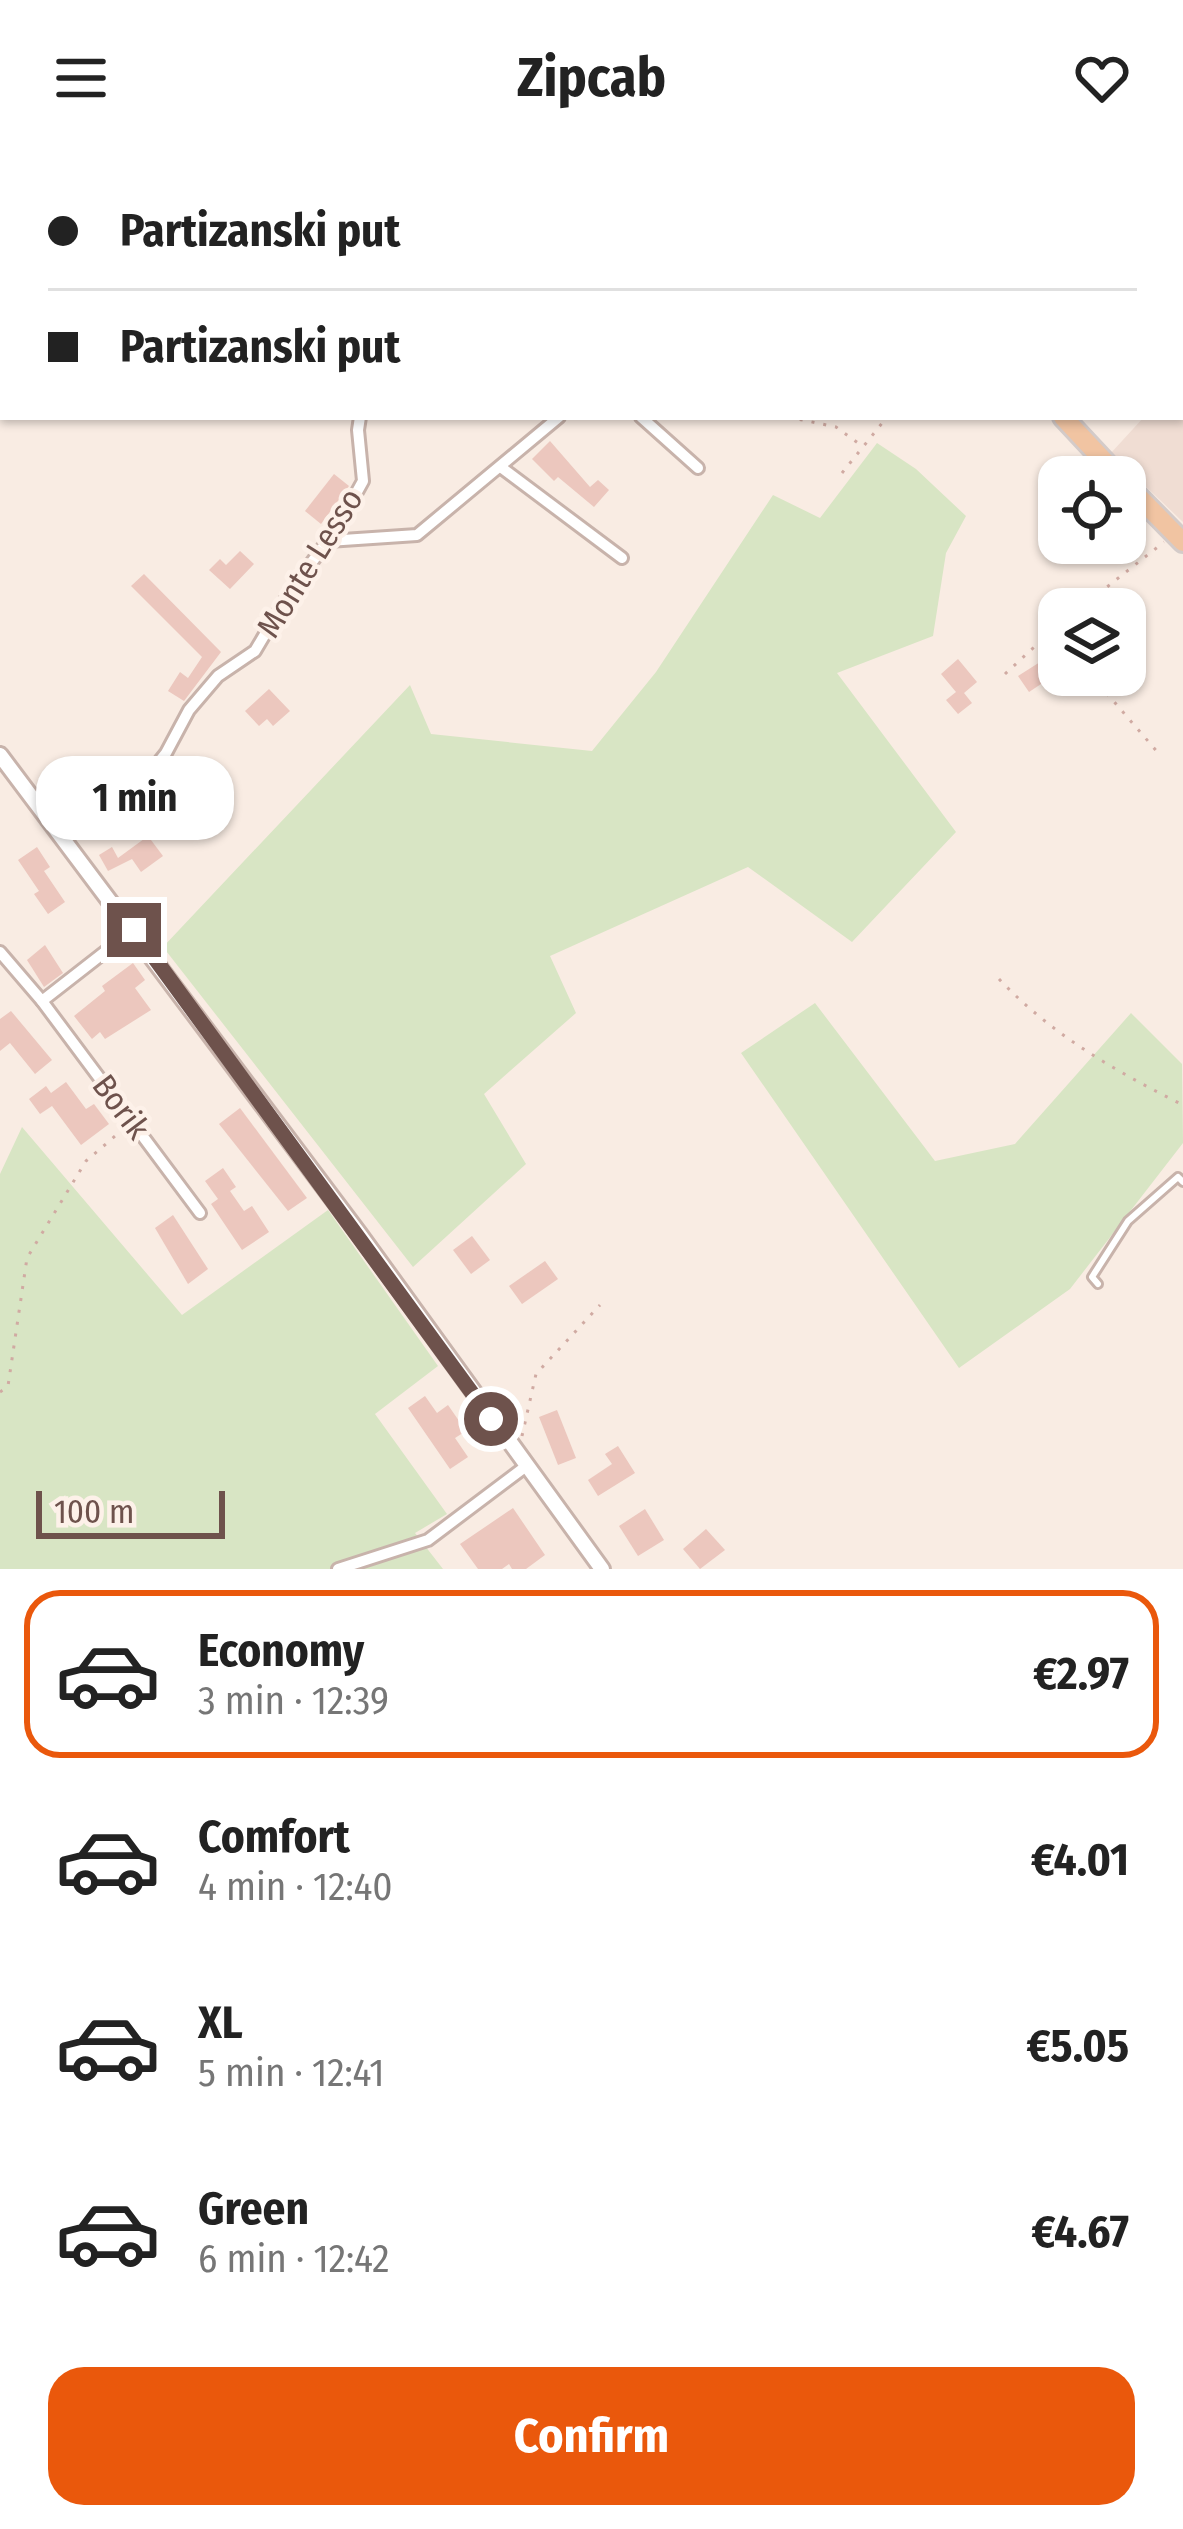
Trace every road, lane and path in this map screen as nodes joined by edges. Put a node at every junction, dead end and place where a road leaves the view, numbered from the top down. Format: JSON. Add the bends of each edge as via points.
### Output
{"nodes":[{"id":1,"x":360,"y":420,"type":"edge"},
{"id":2,"x":552,"y":420,"type":"edge"},
{"id":3,"x":644,"y":420,"type":"edge"},
{"id":4,"x":801,"y":420,"type":"edge"},
{"id":5,"x":884,"y":420,"type":"edge"},
{"id":6,"x":1066,"y":420,"type":"edge"},
{"id":7,"x":862,"y":446,"type":"junction"},
{"id":8,"x":1100,"y":456,"type":"edge"},
{"id":9,"x":502,"y":468,"type":"junction"},
{"id":10,"x":698,"y":468,"type":"dead end"},
{"id":11,"x":842,"y":473,"type":"dead end"},
{"id":12,"x":1146,"y":504,"type":"edge"},
{"id":13,"x":1179,"y":538,"type":"edge"},
{"id":14,"x":328,"y":541,"type":"junction"},
{"id":15,"x":622,"y":558,"type":"dead end"},
{"id":16,"x":1109,"y":588,"type":"edge"},
{"id":17,"x":1038,"y":643,"type":"edge"},
{"id":18,"x":1006,"y":674,"type":"dead end"},
{"id":19,"x":1109,"y":696,"type":"edge"},
{"id":20,"x":0,"y":754,"type":"edge"},
{"id":21,"x":1160,"y":755,"type":"dead end"},
{"id":22,"x":53,"y":823,"type":"junction"},
{"id":23,"x":134,"y":930,"type":"junction"},
{"id":24,"x":0,"y":952,"type":"edge"},
{"id":25,"x":1000,"y":979,"type":"dead end"},
{"id":26,"x":42,"y":1001,"type":"junction"},
{"id":27,"x":1183,"y":1105,"type":"edge"},
{"id":28,"x":132,"y":1121,"type":"junction"},
{"id":29,"x":1183,"y":1182,"type":"edge"},
{"id":30,"x":200,"y":1213,"type":"dead end"},
{"id":31,"x":1098,"y":1284,"type":"dead end"},
{"id":32,"x":600,"y":1305,"type":"dead end"},
{"id":33,"x":0,"y":1392,"type":"edge"},
{"id":34,"x":522,"y":1461,"type":"junction"},
{"id":35,"x":338,"y":1569,"type":"edge"},
{"id":36,"x":602,"y":1569,"type":"edge"}],
"edges":[{"from":1,"to":14,"type":"street","name":"Monte Lesso","via":[[363,482]]},
{"from":2,"to":9,"type":"street"},
{"from":3,"to":10,"type":"street"},
{"from":4,"to":7,"type":"path","via":[[836,428]]},
{"from":5,"to":7,"type":"path"},
{"from":6,"to":8,"type":"main road"},
{"from":7,"to":11,"type":"path"},
{"from":9,"to":14,"type":"street","via":[[417,536]]},
{"from":9,"to":15,"type":"street"},
{"from":12,"to":13,"type":"main road"},
{"from":13,"to":16,"type":"path"},
{"from":14,"to":22,"type":"street","name":"Monte Lesso","via":[[255,651],[218,676],[138,788]]},
{"from":17,"to":18,"type":"path"},
{"from":19,"to":21,"type":"path"},
{"from":20,"to":22,"type":"street"},
{"from":22,"to":23,"type":"street"},
{"from":23,"to":26,"type":"street"},
{"from":23,"to":34,"type":"street"},
{"from":24,"to":26,"type":"street","name":"Borik"},
{"from":25,"to":27,"type":"path","via":[[1034,1016]]},
{"from":26,"to":28,"type":"street","name":"Borik"},
{"from":28,"to":30,"type":"street","name":"Borik"},
{"from":28,"to":33,"type":"path","via":[[86,1161],[27,1258],[14,1365]]},
{"from":29,"to":31,"type":"lane","via":[[1178,1177],[1128,1221],[1092,1276]]},
{"from":32,"to":34,"type":"path","via":[[536,1374]]},
{"from":34,"to":35,"type":"street","via":[[428,1540]]},
{"from":34,"to":36,"type":"street"}]}
